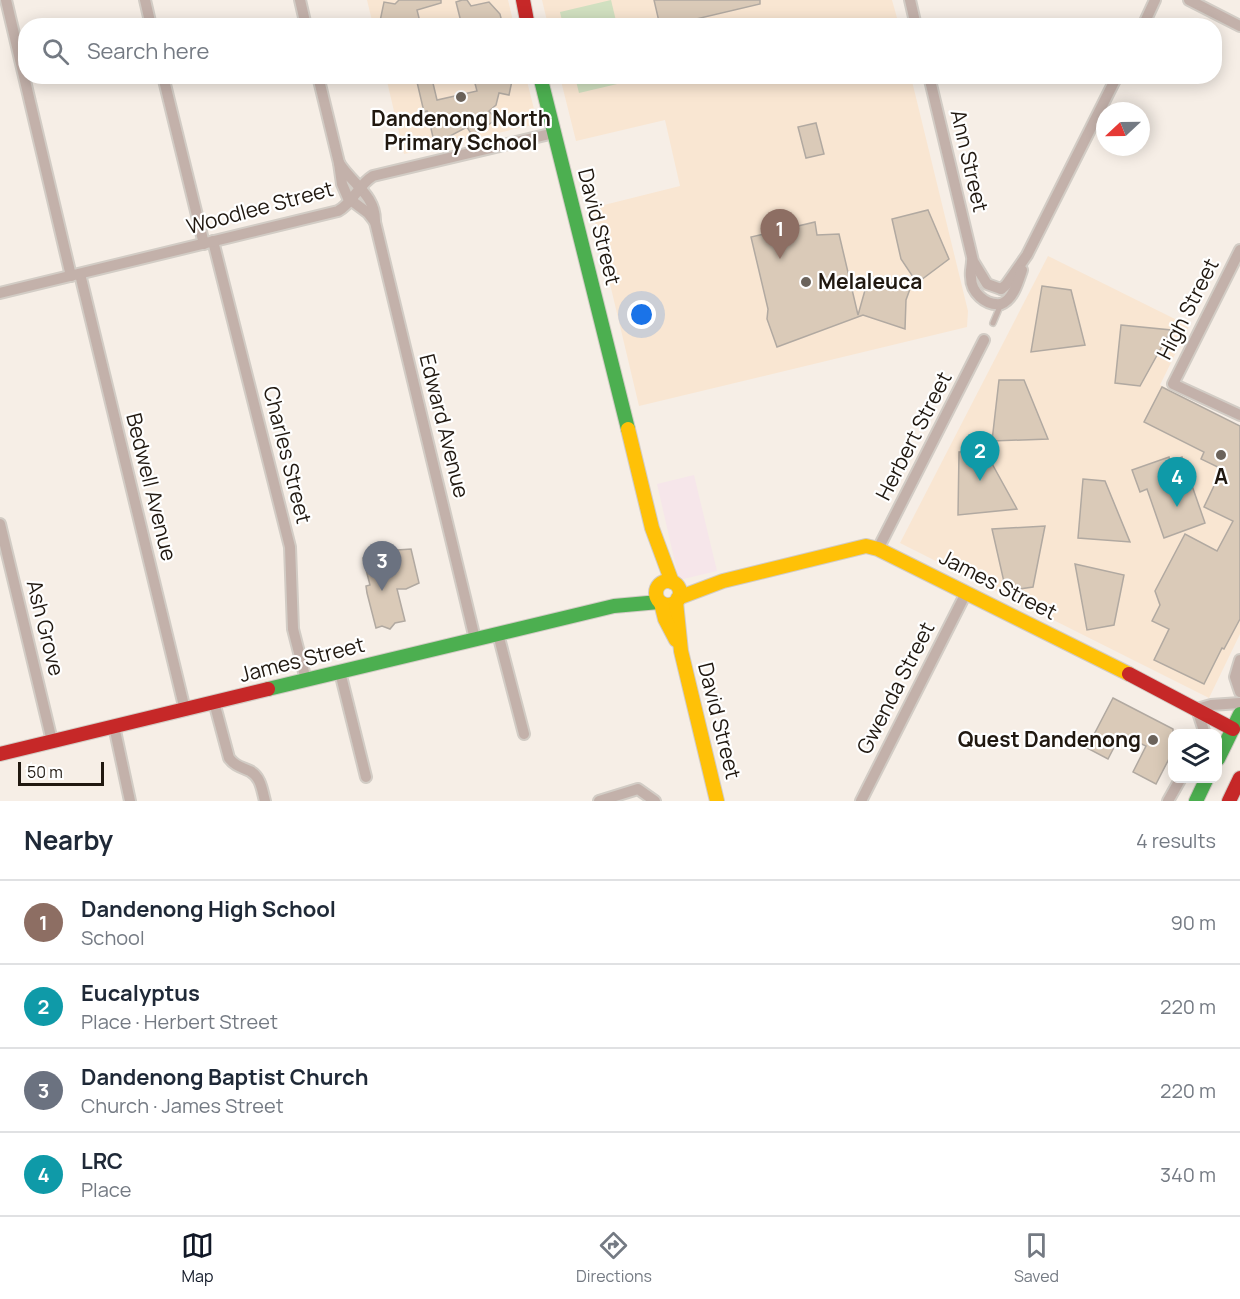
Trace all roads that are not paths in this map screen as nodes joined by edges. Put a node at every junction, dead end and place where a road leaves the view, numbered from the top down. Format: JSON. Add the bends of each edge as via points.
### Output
{"nodes":[{"id":1,"x":6,"y":0,"type":"edge"},
{"id":2,"x":145,"y":0,"type":"edge"},
{"id":3,"x":300,"y":0,"type":"edge"},
{"id":4,"x":523,"y":0,"type":"edge"},
{"id":5,"x":910,"y":0,"type":"edge"},
{"id":6,"x":1155,"y":0,"type":"edge"},
{"id":7,"x":1189,"y":0,"type":"edge"},
{"id":8,"x":149,"y":18,"type":"edge"},
{"id":9,"x":304,"y":18,"type":"edge"},
{"id":10,"x":526,"y":18,"type":"edge"},
{"id":11,"x":914,"y":18,"type":"edge"},
{"id":12,"x":1147,"y":18,"type":"edge"},
{"id":13,"x":1240,"y":26,"type":"edge"},
{"id":14,"x":18,"y":47,"type":"edge"},
{"id":15,"x":27,"y":84,"type":"edge"},
{"id":16,"x":165,"y":84,"type":"edge"},
{"id":17,"x":320,"y":84,"type":"edge"},
{"id":18,"x":542,"y":84,"type":"edge"},
{"id":19,"x":931,"y":84,"type":"edge"},
{"id":20,"x":1113,"y":84,"type":"edge"},
{"id":21,"x":554,"y":133,"type":"junction"},
{"id":22,"x":339,"y":163,"type":"junction"},
{"id":23,"x":360,"y":188,"type":"junction"},
{"id":24,"x":351,"y":201,"type":"junction"},
{"id":25,"x":375,"y":222,"type":"junction"},
{"id":26,"x":209,"y":243,"type":"junction"},
{"id":27,"x":1240,"y":250,"type":"edge"},
{"id":28,"x":971,"y":255,"type":"junction"},
{"id":29,"x":1027,"y":255,"type":"junction"},
{"id":30,"x":76,"y":275,"type":"junction"},
{"id":31,"x":1001,"y":289,"type":"junction"},
{"id":32,"x":0,"y":293,"type":"edge"},
{"id":33,"x":1000,"y":304,"type":"junction"},
{"id":34,"x":993,"y":323,"type":"dead end"},
{"id":35,"x":984,"y":340,"type":"dead end"},
{"id":36,"x":1240,"y":416,"type":"edge"},
{"id":37,"x":0,"y":524,"type":"edge"},
{"id":38,"x":878,"y":549,"type":"junction"},
{"id":39,"x":669,"y":590,"type":"junction"},
{"id":40,"x":966,"y":593,"type":"junction"},
{"id":41,"x":660,"y":602,"type":"junction"},
{"id":42,"x":614,"y":606,"type":"junction"},
{"id":43,"x":498,"y":634,"type":"junction"},
{"id":44,"x":476,"y":639,"type":"junction"},
{"id":45,"x":681,"y":651,"type":"junction"},
{"id":46,"x":1240,"y":660,"type":"edge"},
{"id":47,"x":340,"y":672,"type":"junction"},
{"id":48,"x":306,"y":680,"type":"junction"},
{"id":49,"x":1240,"y":692,"type":"edge"},
{"id":50,"x":214,"y":702,"type":"junction"},
{"id":51,"x":1240,"y":703,"type":"edge"},
{"id":52,"x":1197,"y":709,"type":"junction"},
{"id":53,"x":185,"y":710,"type":"junction"},
{"id":54,"x":1240,"y":714,"type":"edge"},
{"id":55,"x":114,"y":726,"type":"junction"},
{"id":56,"x":1203,"y":729,"type":"edge"},
{"id":57,"x":1236,"y":730,"type":"edge"},
{"id":58,"x":524,"y":734,"type":"dead end"},
{"id":59,"x":52,"y":741,"type":"junction"},
{"id":60,"x":1222,"y":753,"type":"edge"},
{"id":61,"x":0,"y":754,"type":"edge"},
{"id":62,"x":366,"y":777,"type":"dead end"},
{"id":63,"x":1240,"y":778,"type":"edge"},
{"id":64,"x":1178,"y":783,"type":"edge"},
{"id":65,"x":1199,"y":783,"type":"edge"},
{"id":66,"x":1205,"y":783,"type":"edge"},
{"id":67,"x":1197,"y":799,"type":"edge"},
{"id":68,"x":130,"y":801,"type":"edge"},
{"id":69,"x":265,"y":801,"type":"edge"},
{"id":70,"x":599,"y":801,"type":"edge"},
{"id":71,"x":655,"y":801,"type":"edge"},
{"id":72,"x":717,"y":801,"type":"edge"},
{"id":73,"x":861,"y":801,"type":"edge"},
{"id":74,"x":1168,"y":801,"type":"edge"},
{"id":75,"x":1229,"y":801,"type":"edge"}],
"edges":[{"from":1,"to":14,"type":"street","name":"Bedwell Avenue"},
{"from":2,"to":8,"type":"street"},
{"from":3,"to":9,"type":"street"},
{"from":4,"to":10,"type":"main road"},
{"from":5,"to":11,"type":"street"},
{"from":6,"to":12,"type":"street"},
{"from":7,"to":13,"type":"street"},
{"from":15,"to":30,"type":"street","name":"Bedwell Avenue"},
{"from":16,"to":26,"type":"street","name":"Charles Street"},
{"from":17,"to":22,"type":"street","name":"Edward Avenue"},
{"from":18,"to":21,"type":"main road","name":"David Street"},
{"from":19,"to":28,"type":"street","name":"Ann Street"},
{"from":20,"to":29,"type":"street"},
{"from":21,"to":23,"type":"street","name":"Woodlee Street","via":[[373,176]]},
{"from":21,"to":39,"type":"main road","name":"David Street"},
{"from":22,"to":23,"type":"street","name":"Edward Avenue"},
{"from":22,"to":24,"type":"street","name":"Edward Avenue","via":[[340,180]]},
{"from":23,"to":24,"type":"street","name":"Woodlee Street"},
{"from":23,"to":25,"type":"street","name":"Edward Avenue","via":[[374,207]]},
{"from":24,"to":25,"type":"street","name":"Edward Avenue"},
{"from":24,"to":26,"type":"street","name":"Woodlee Street","via":[[338,211]]},
{"from":25,"to":44,"type":"street","name":"Edward Avenue"},
{"from":26,"to":30,"type":"street","name":"Woodlee Street"},
{"from":26,"to":48,"type":"street","name":"Charles Street","via":[[290,547],[293,629]]},
{"from":27,"to":36,"type":"street","name":"High Street","via":[[1173,384]]},
{"from":28,"to":31,"type":"street","name":"Ann Street","via":[[985,283]]},
{"from":28,"to":33,"type":"street","name":"Ann Street","via":[[971,277],[977,293],[987,303]]},
{"from":29,"to":31,"type":"street"},
{"from":29,"to":33,"type":"street","via":[[1011,296]]},
{"from":30,"to":32,"type":"street","name":"Woodlee Street"},
{"from":30,"to":53,"type":"street","name":"Bedwell Avenue"},
{"from":31,"to":33,"type":"street"},
{"from":33,"to":34,"type":"lane"},
{"from":35,"to":38,"type":"street","name":"Herbert Street"},
{"from":37,"to":59,"type":"street","name":"Ash Grove"},
{"from":38,"to":39,"type":"main road","name":"James Street","via":[[866,546]]},
{"from":38,"to":40,"type":"main road","name":"James Street"},
{"from":39,"to":41,"type":"main road","name":"James Street","via":[[669,605]]},
{"from":39,"to":42,"type":"main road","name":"James Street","via":[[639,593]]},
{"from":39,"to":45,"type":"main road","name":"David Street"},
{"from":40,"to":52,"type":"main road","name":"James Street"},
{"from":40,"to":73,"type":"street","name":"Gwenda Street"},
{"from":41,"to":42,"type":"main road","name":"James Street"},
{"from":41,"to":45,"type":"main road","name":"David Street"},
{"from":42,"to":43,"type":"main road","name":"James Street"},
{"from":43,"to":44,"type":"main road","name":"James Street"},
{"from":43,"to":58,"type":"street"},
{"from":44,"to":47,"type":"main road","name":"James Street"},
{"from":45,"to":72,"type":"main road","name":"David Street"},
{"from":46,"to":49,"type":"street","via":[[1235,677]]},
{"from":47,"to":48,"type":"main road","name":"James Street"},
{"from":47,"to":62,"type":"street"},
{"from":48,"to":50,"type":"main road","name":"James Street"},
{"from":50,"to":53,"type":"main road","name":"James Street"},
{"from":50,"to":69,"type":"street","via":[[229,758],[257,777]]},
{"from":51,"to":52,"type":"street"},
{"from":52,"to":56,"type":"street"},
{"from":52,"to":57,"type":"main road","name":"James Street"},
{"from":53,"to":55,"type":"main road","name":"James Street"},
{"from":54,"to":57,"type":"main road"},
{"from":55,"to":59,"type":"main road","name":"James Street"},
{"from":55,"to":68,"type":"street"},
{"from":57,"to":60,"type":"main road"},
{"from":59,"to":61,"type":"main road","name":"James Street"},
{"from":63,"to":75,"type":"main road"},
{"from":64,"to":74,"type":"street"},
{"from":65,"to":67,"type":"street"},
{"from":66,"to":67,"type":"main road"},
{"from":70,"to":71,"type":"street","via":[[638,789]]}]}
